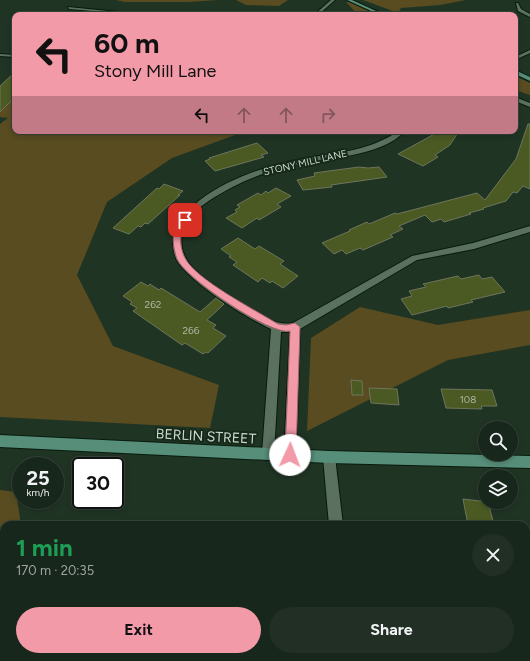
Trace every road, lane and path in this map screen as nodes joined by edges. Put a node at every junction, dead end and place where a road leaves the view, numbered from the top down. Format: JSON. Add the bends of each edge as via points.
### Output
{"nodes":[{"id":1,"x":333,"y":0,"type":"edge"},
{"id":2,"x":349,"y":0,"type":"edge"},
{"id":3,"x":517,"y":4,"type":"dead end"},
{"id":4,"x":69,"y":8,"type":"dead end"},
{"id":5,"x":108,"y":12,"type":"edge"},
{"id":6,"x":319,"y":12,"type":"edge"},
{"id":7,"x":376,"y":12,"type":"edge"},
{"id":8,"x":530,"y":16,"type":"edge"},
{"id":9,"x":530,"y":51,"type":"edge"},
{"id":10,"x":0,"y":55,"type":"edge"},
{"id":11,"x":12,"y":56,"type":"edge"},
{"id":12,"x":518,"y":57,"type":"edge"},
{"id":13,"x":518,"y":73,"type":"edge"},
{"id":14,"x":530,"y":79,"type":"edge"},
{"id":15,"x":518,"y":100,"type":"edge"},
{"id":16,"x":530,"y":105,"type":"edge"},
{"id":17,"x":397,"y":134,"type":"edge"},
{"id":18,"x":530,"y":229,"type":"edge"},
{"id":19,"x":276,"y":326,"type":"junction"},
{"id":20,"x":295,"y":327,"type":"junction"},
{"id":21,"x":0,"y":441,"type":"edge"},
{"id":22,"x":268,"y":454,"type":"junction"},
{"id":23,"x":290,"y":455,"type":"junction"},
{"id":24,"x":329,"y":457,"type":"junction"},
{"id":25,"x":530,"y":462,"type":"edge"},
{"id":26,"x":336,"y":521,"type":"edge"}],
"edges":[{"from":1,"to":6,"type":"street"},
{"from":2,"to":7,"type":"street"},
{"from":3,"to":8,"type":"street","via":[[519,10]]},
{"from":4,"to":5,"type":"street"},
{"from":9,"to":12,"type":"street"},
{"from":10,"to":11,"type":"street"},
{"from":13,"to":14,"type":"street"},
{"from":15,"to":16,"type":"street"},
{"from":17,"to":19,"type":"street","name":"STONY MILL LANE","via":[[381,144],[293,163],[256,173],[231,184],[218,190],[193,209],[178,232],[181,260],[190,271],[229,300]]},
{"from":18,"to":20,"type":"street","via":[[474,246],[414,258]]},
{"from":19,"to":20,"type":"street","name":"STONY MILL LANE","via":[[286,329]]},
{"from":19,"to":22,"type":"street"},
{"from":20,"to":23,"type":"street"},
{"from":21,"to":22,"type":"street","name":"BERLIN STREET"},
{"from":22,"to":23,"type":"street","name":"BERLIN STREET"},
{"from":23,"to":24,"type":"street","name":"BERLIN STREET"},
{"from":24,"to":25,"type":"street","name":"BERLIN STREET"},
{"from":24,"to":26,"type":"street"}]}
